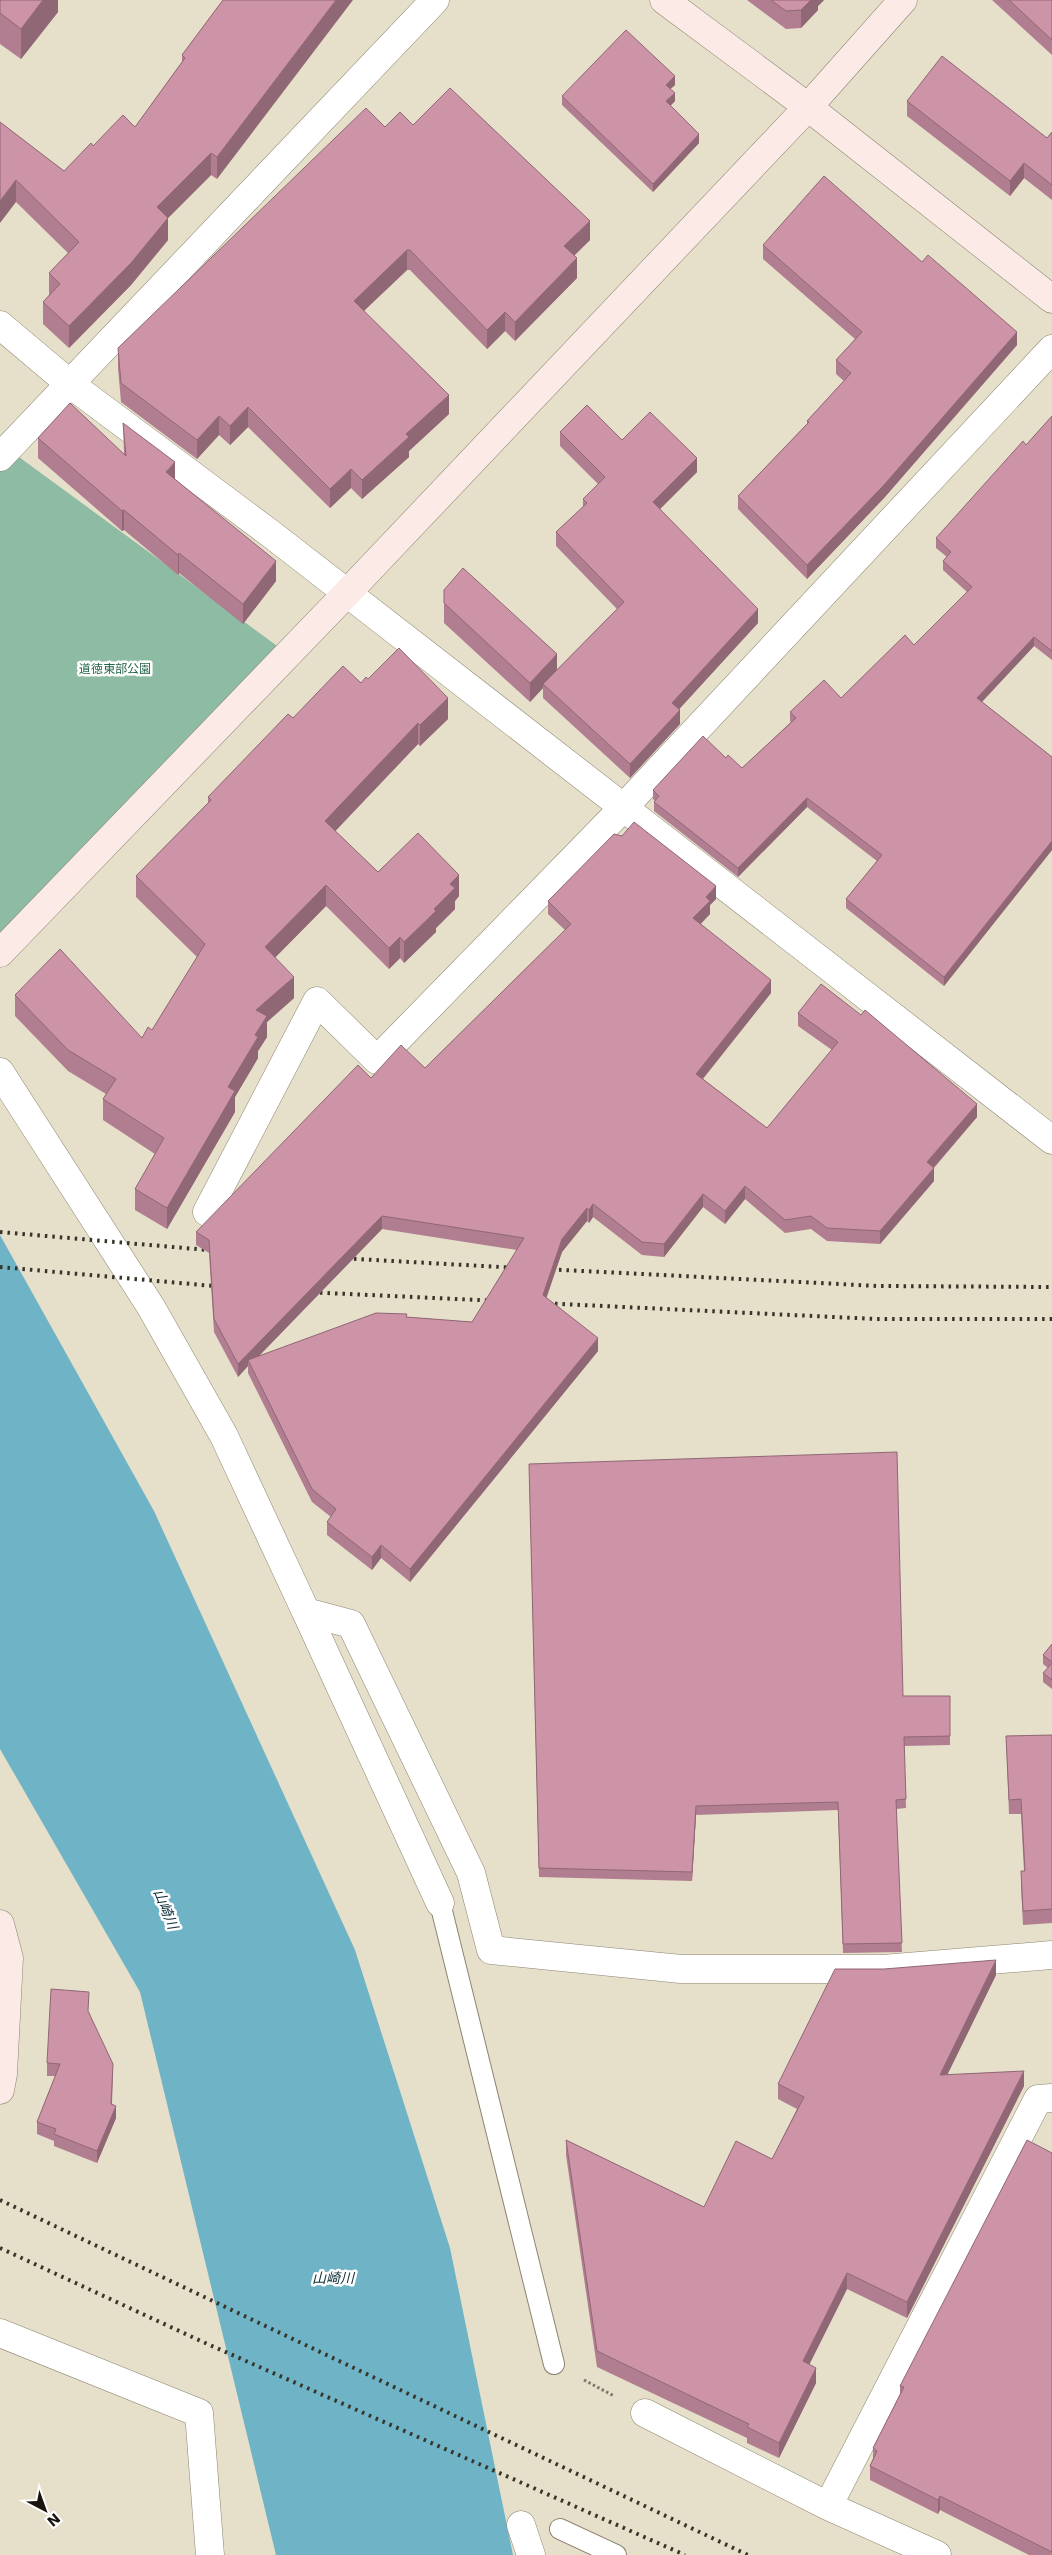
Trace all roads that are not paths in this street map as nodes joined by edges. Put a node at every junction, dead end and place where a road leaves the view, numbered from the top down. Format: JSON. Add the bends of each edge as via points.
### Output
{"nodes":[{"id":1,"x":435,"y":0,"type":"edge"},
{"id":2,"x":664,"y":0,"type":"edge"},
{"id":3,"x":902,"y":0,"type":"edge"},
{"id":4,"x":808,"y":106,"type":"junction"},
{"id":5,"x":1052,"y":299,"type":"edge"},
{"id":6,"x":0,"y":325,"type":"edge"},
{"id":7,"x":1052,"y":349,"type":"edge"},
{"id":8,"x":70,"y":384,"type":"junction"},
{"id":9,"x":0,"y":457,"type":"edge"},
{"id":10,"x":347,"y":594,"type":"junction"},
{"id":11,"x":624,"y":806,"type":"junction"},
{"id":12,"x":0,"y":953,"type":"edge"},
{"id":13,"x":0,"y":1072,"type":"edge"},
{"id":14,"x":1052,"y":1140,"type":"edge"},
{"id":15,"x":207,"y":1212,"type":"dead end"},
{"id":16,"x":306,"y":1612,"type":"junction"},
{"id":17,"x":440,"y":1903,"type":"joint"},
{"id":18,"x":0,"y":1924,"type":"edge"},
{"id":19,"x":1052,"y":1955,"type":"edge"},
{"id":20,"x":0,"y":2090,"type":"edge"},
{"id":21,"x":1052,"y":2098,"type":"edge"},
{"id":22,"x":0,"y":2333,"type":"edge"},
{"id":23,"x":554,"y":2364,"type":"road end"},
{"id":24,"x":645,"y":2413,"type":"road end"},
{"id":25,"x":828,"y":2506,"type":"junction"},
{"id":26,"x":521,"y":2525,"type":"dead end"},
{"id":27,"x":560,"y":2529,"type":"dead end"},
{"id":28,"x":210,"y":2555,"type":"edge"},
{"id":29,"x":532,"y":2555,"type":"edge"},
{"id":30,"x":616,"y":2555,"type":"edge"},
{"id":31,"x":937,"y":2555,"type":"edge"}],
"edges":[{"from":1,"to":8,"type":"street"},
{"from":2,"to":4,"type":"street"},
{"from":3,"to":4,"type":"street"},
{"from":4,"to":5,"type":"street"},
{"from":4,"to":10,"type":"street"},
{"from":6,"to":8,"type":"street"},
{"from":7,"to":11,"type":"street"},
{"from":8,"to":9,"type":"street"},
{"from":8,"to":10,"type":"street"},
{"from":10,"to":11,"type":"street"},
{"from":10,"to":12,"type":"street"},
{"from":11,"to":14,"type":"street"},
{"from":11,"to":15,"type":"street","via":[[377,1060],[317,1001]]},
{"from":13,"to":16,"type":"street","via":[[151,1307],[219,1427]]},
{"from":16,"to":17,"type":"street"},
{"from":16,"to":19,"type":"street","via":[[351,1624],[471,1873],[491,1950],[681,1969],[883,1969]]},
{"from":17,"to":23,"type":"lane"},
{"from":18,"to":20,"type":"street","via":[[9,1958]]},
{"from":21,"to":25,"type":"street","via":[[1038,2099]]},
{"from":22,"to":28,"type":"street","via":[[199,2413]]},
{"from":24,"to":25,"type":"street"},
{"from":25,"to":31,"type":"street"},
{"from":26,"to":29,"type":"street"},
{"from":27,"to":30,"type":"lane"}]}
